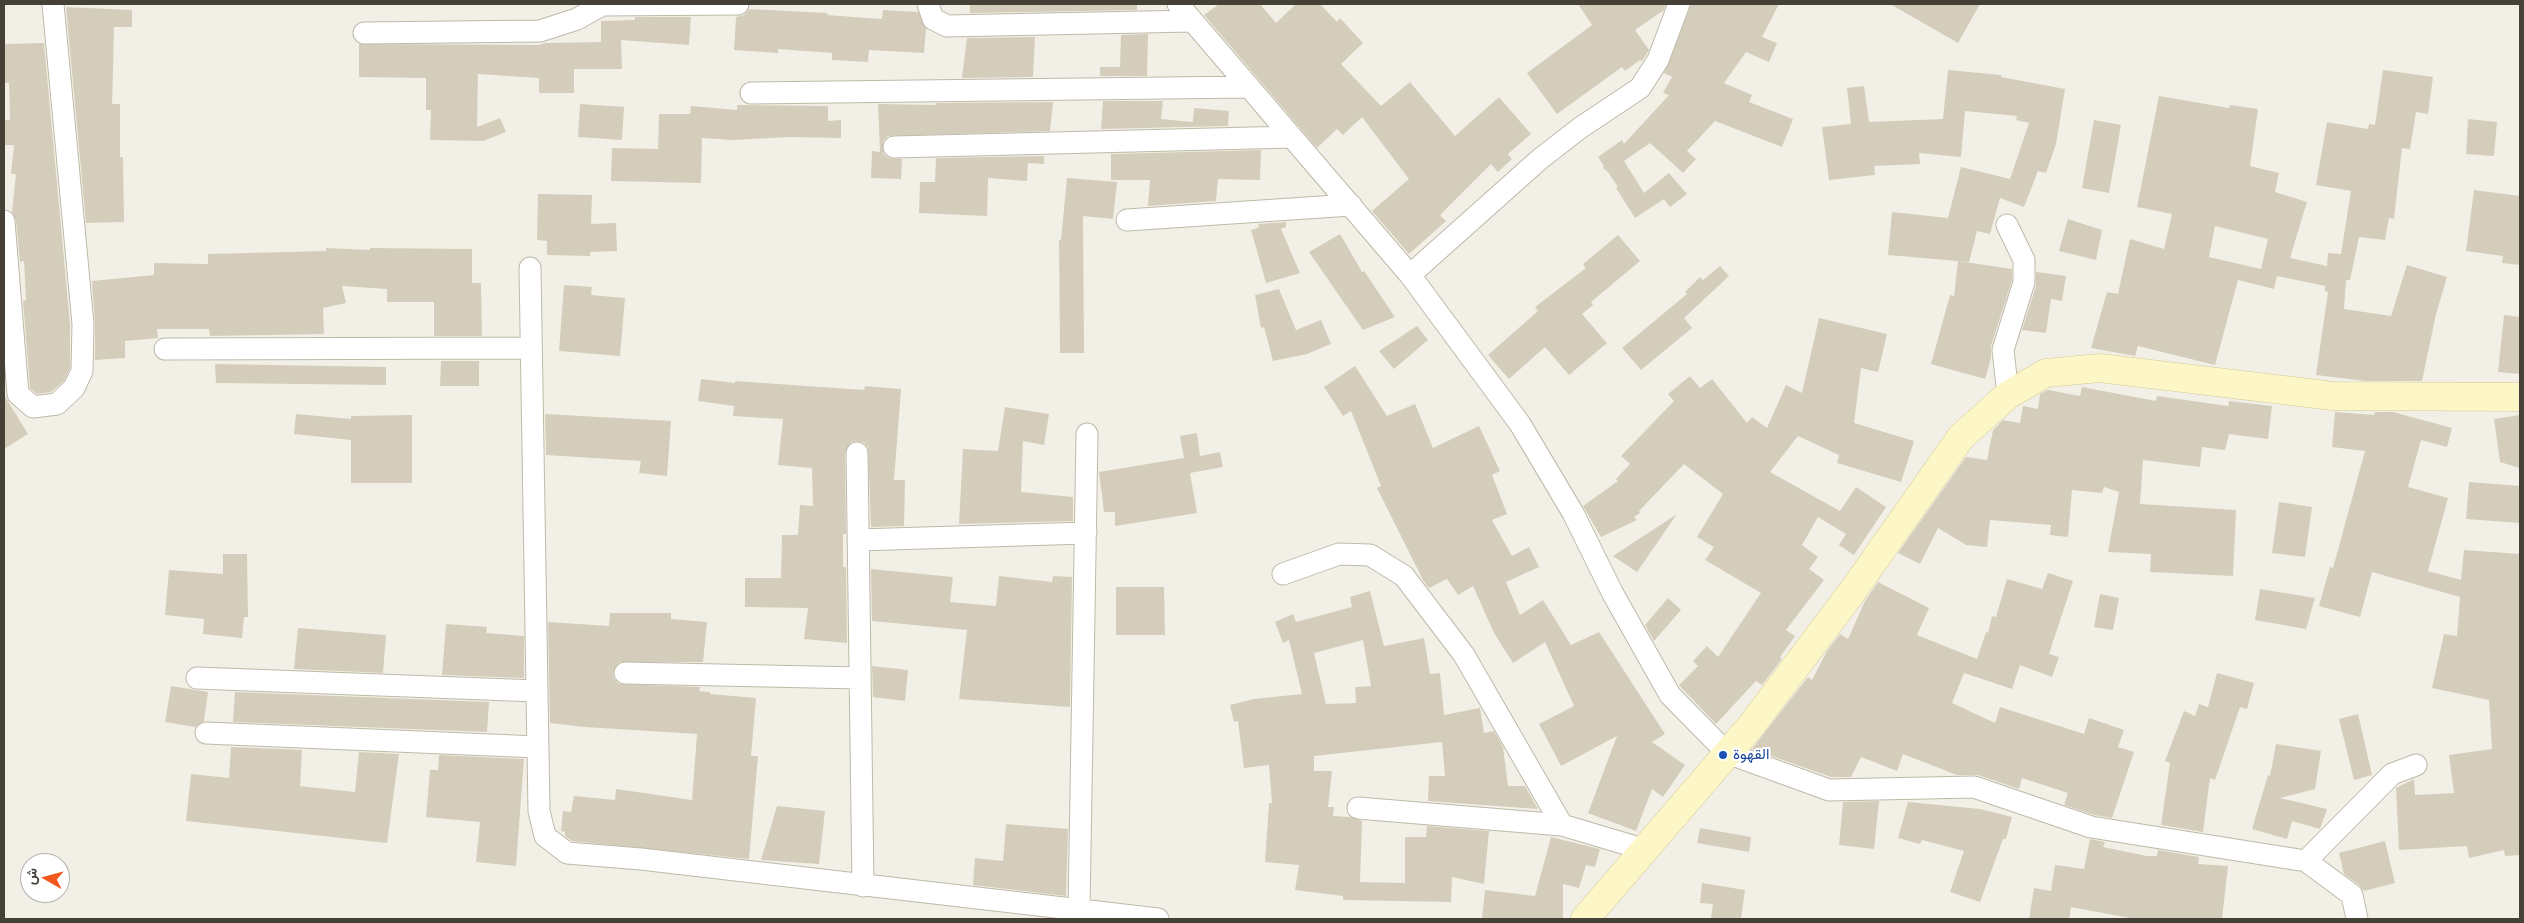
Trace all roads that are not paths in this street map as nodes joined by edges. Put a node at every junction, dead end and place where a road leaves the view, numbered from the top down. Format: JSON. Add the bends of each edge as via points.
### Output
{"nodes":[{"id":1,"x":53,"y":4,"type":"edge"},
{"id":2,"x":738,"y":4,"type":"edge"},
{"id":3,"x":928,"y":4,"type":"edge"},
{"id":4,"x":1178,"y":4,"type":"edge"},
{"id":5,"x":1679,"y":4,"type":"edge"},
{"id":6,"x":1192,"y":21,"type":"junction"},
{"id":7,"x":364,"y":33,"type":"dead end"},
{"id":8,"x":1248,"y":87,"type":"junction"},
{"id":9,"x":751,"y":93,"type":"dead end"},
{"id":10,"x":1292,"y":137,"type":"junction"},
{"id":11,"x":894,"y":147,"type":"dead end"},
{"id":12,"x":1351,"y":205,"type":"junction"},
{"id":13,"x":1127,"y":220,"type":"dead end"},
{"id":14,"x":4,"y":221,"type":"edge"},
{"id":15,"x":2007,"y":225,"type":"dead end"},
{"id":16,"x":530,"y":268,"type":"dead end"},
{"id":17,"x":1410,"y":275,"type":"junction"},
{"id":18,"x":531,"y":348,"type":"junction"},
{"id":19,"x":165,"y":349,"type":"dead end"},
{"id":20,"x":2008,"y":395,"type":"junction"},
{"id":21,"x":2520,"y":397,"type":"edge"},
{"id":22,"x":1087,"y":434,"type":"dead end"},
{"id":23,"x":857,"y":454,"type":"dead end"},
{"id":24,"x":1086,"y":534,"type":"junction"},
{"id":25,"x":858,"y":540,"type":"junction"},
{"id":26,"x":1283,"y":574,"type":"dead end"},
{"id":27,"x":625,"y":672,"type":"dead end"},
{"id":28,"x":197,"y":678,"type":"dead end"},
{"id":29,"x":860,"y":678,"type":"junction"},
{"id":30,"x":537,"y":691,"type":"junction"},
{"id":31,"x":206,"y":733,"type":"dead end"},
{"id":32,"x":538,"y":747,"type":"junction"},
{"id":33,"x":1727,"y":753,"type":"junction"},
{"id":34,"x":2416,"y":765,"type":"dead end"},
{"id":35,"x":1358,"y":808,"type":"dead end"},
{"id":36,"x":1562,"y":825,"type":"junction"},
{"id":37,"x":1646,"y":850,"type":"junction"},
{"id":38,"x":2306,"y":861,"type":"junction"},
{"id":39,"x":863,"y":886,"type":"junction"},
{"id":40,"x":1079,"y":910,"type":"junction"},
{"id":41,"x":1158,"y":919,"type":"edge"},
{"id":42,"x":1585,"y":919,"type":"edge"},
{"id":43,"x":2357,"y":919,"type":"edge"}],
"edges":[{"from":1,"to":14,"type":"street","via":[[83,324],[82,371],[74,388],[57,404],[33,407],[18,394]]},
{"from":2,"to":7,"type":"street","via":[[602,5],[577,20],[540,31]]},
{"from":3,"to":6,"type":"street","via":[[934,19],[947,26]]},
{"from":4,"to":6,"type":"street"},
{"from":5,"to":17,"type":"street","via":[[1658,60],[1640,88],[1540,159]]},
{"from":6,"to":8,"type":"street"},
{"from":8,"to":9,"type":"street"},
{"from":8,"to":10,"type":"street"},
{"from":10,"to":11,"type":"street"},
{"from":10,"to":12,"type":"street"},
{"from":12,"to":13,"type":"street"},
{"from":12,"to":17,"type":"street"},
{"from":15,"to":20,"type":"street","via":[[2024,260],[2024,282],[2003,350]]},
{"from":16,"to":18,"type":"street"},
{"from":17,"to":33,"type":"street","via":[[1520,424],[1573,513],[1613,594],[1670,695]]},
{"from":18,"to":19,"type":"street"},
{"from":18,"to":30,"type":"street"},
{"from":20,"to":21,"type":"street","via":[[2046,373],[2100,368],[2333,396]]},
{"from":20,"to":33,"type":"street","via":[[1961,437],[1852,592]]},
{"from":22,"to":24,"type":"street"},
{"from":23,"to":25,"type":"street"},
{"from":24,"to":25,"type":"street"},
{"from":24,"to":40,"type":"street"},
{"from":25,"to":29,"type":"street"},
{"from":26,"to":36,"type":"street","via":[[1346,554],[1370,555],[1404,576],[1464,655]]},
{"from":27,"to":29,"type":"street"},
{"from":28,"to":30,"type":"street"},
{"from":29,"to":39,"type":"street"},
{"from":30,"to":32,"type":"street"},
{"from":31,"to":32,"type":"street"},
{"from":32,"to":39,"type":"street","via":[[539,811],[545,836],[567,853]]},
{"from":33,"to":37,"type":"street"},
{"from":33,"to":38,"type":"street","via":[[1830,790],[1974,787],[2092,827]]},
{"from":34,"to":38,"type":"street","via":[[2392,774]]},
{"from":35,"to":36,"type":"street"},
{"from":36,"to":37,"type":"street"},
{"from":37,"to":42,"type":"street"},
{"from":38,"to":43,"type":"street","via":[[2352,896]]},
{"from":39,"to":40,"type":"street"},
{"from":40,"to":41,"type":"street"}]}
